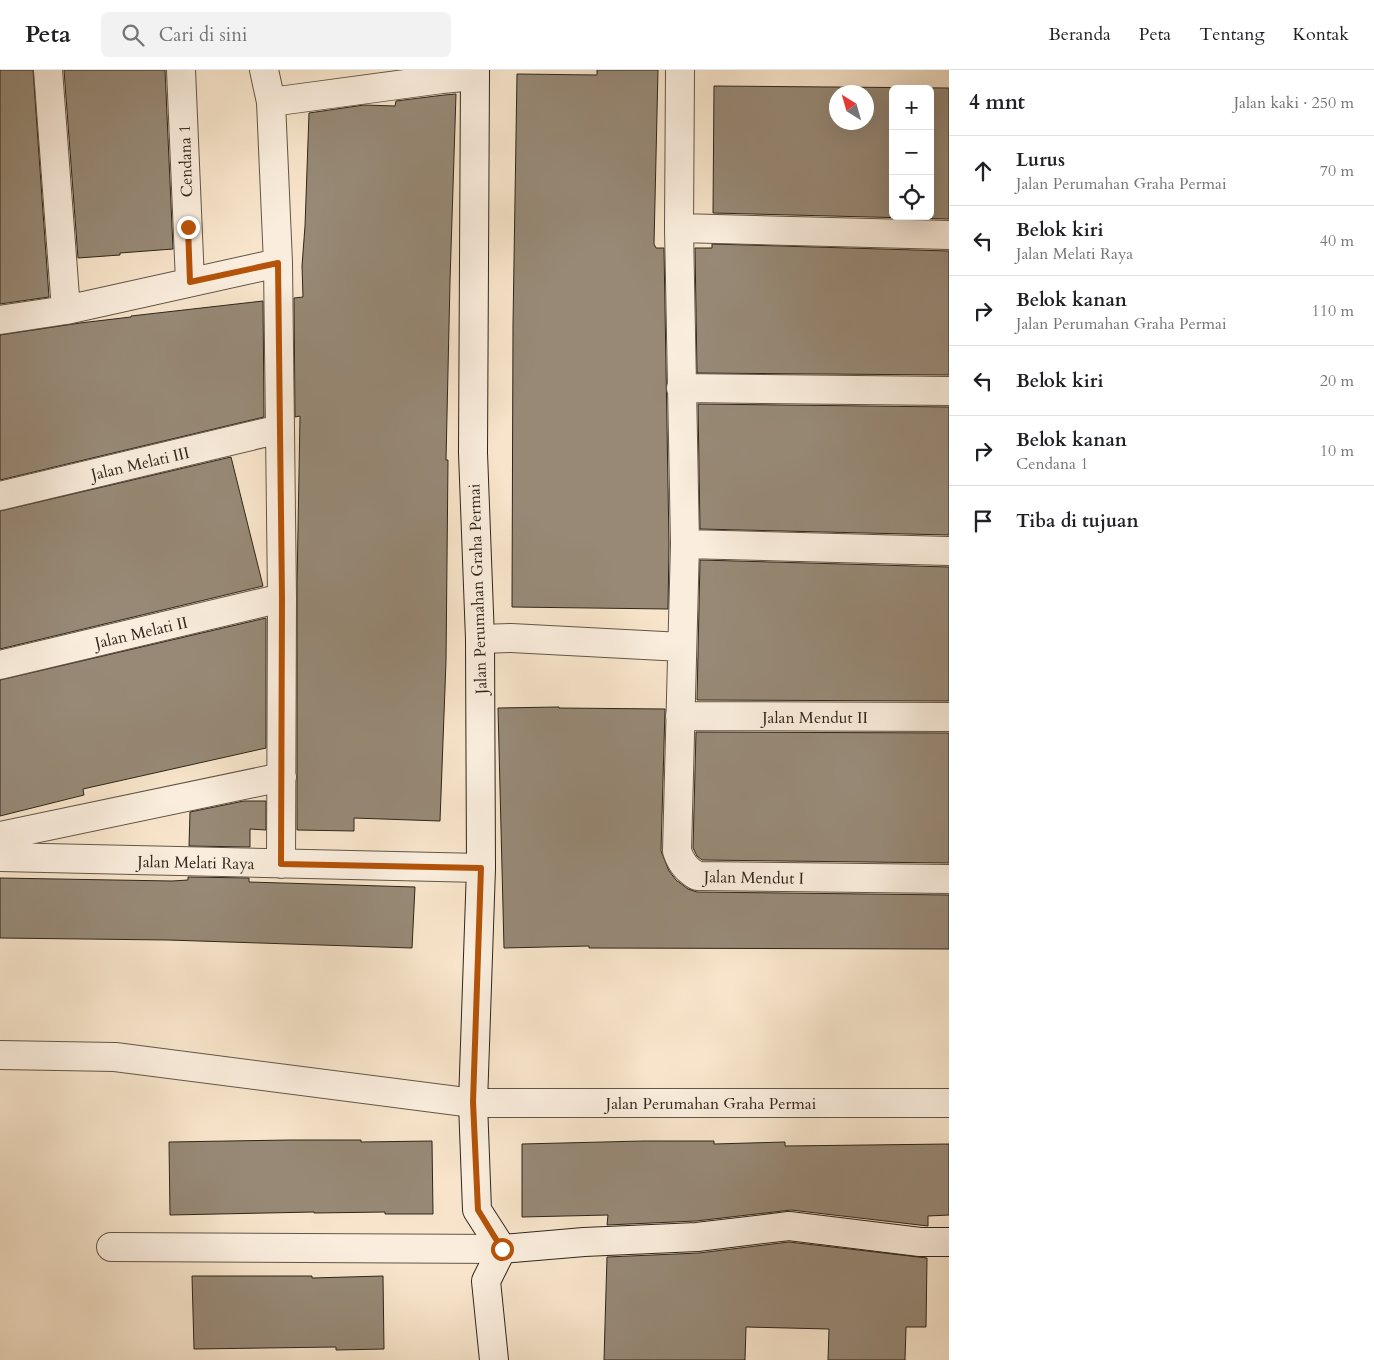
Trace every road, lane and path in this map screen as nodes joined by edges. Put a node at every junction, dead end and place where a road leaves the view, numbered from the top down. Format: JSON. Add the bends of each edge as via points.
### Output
{"nodes":[{"id":1,"x":48,"y":70,"type":"edge"},
{"id":2,"x":181,"y":70,"type":"edge"},
{"id":3,"x":264,"y":70,"type":"edge"},
{"id":4,"x":680,"y":70,"type":"edge"},
{"id":5,"x":468,"y":73,"type":"edge"},
{"id":6,"x":271,"y":102,"type":"junction"},
{"id":7,"x":679,"y":228,"type":"junction"},
{"id":8,"x":949,"y":235,"type":"edge"},
{"id":9,"x":278,"y":263,"type":"junction"},
{"id":10,"x":190,"y":282,"type":"junction"},
{"id":11,"x":66,"y":310,"type":"junction"},
{"id":12,"x":0,"y":320,"type":"edge"},
{"id":13,"x":681,"y":388,"type":"junction"},
{"id":14,"x":949,"y":391,"type":"edge"},
{"id":15,"x":280,"y":429,"type":"junction"},
{"id":16,"x":0,"y":496,"type":"edge"},
{"id":17,"x":686,"y":544,"type":"junction"},
{"id":18,"x":949,"y":551,"type":"edge"},
{"id":19,"x":282,"y":598,"type":"junction"},
{"id":20,"x":480,"y":639,"type":"junction"},
{"id":21,"x":682,"y":647,"type":"junction"},
{"id":22,"x":0,"y":666,"type":"edge"},
{"id":23,"x":680,"y":716,"type":"junction"},
{"id":24,"x":949,"y":717,"type":"edge"},
{"id":25,"x":282,"y":776,"type":"junction"},
{"id":26,"x":0,"y":836,"type":"edge"},
{"id":27,"x":0,"y":858,"type":"edge"},
{"id":28,"x":281,"y":864,"type":"junction"},
{"id":29,"x":481,"y":868,"type":"junction"},
{"id":30,"x":949,"y":879,"type":"edge"},
{"id":31,"x":0,"y":1055,"type":"edge"},
{"id":32,"x":473,"y":1102,"type":"junction"},
{"id":33,"x":949,"y":1103,"type":"edge"},
{"id":34,"x":949,"y":1242,"type":"edge"},
{"id":35,"x":111,"y":1247,"type":"dead end"},
{"id":36,"x":502,"y":1249,"type":"junction"},
{"id":37,"x":494,"y":1360,"type":"edge"}],
"edges":[{"from":1,"to":11,"type":"street"},
{"from":2,"to":10,"type":"street","name":"Cendana 1"},
{"from":3,"to":6,"type":"street"},
{"from":4,"to":7,"type":"street","name":"Jalan Mendut I"},
{"from":5,"to":6,"type":"street","name":"Jalan Perumahan Graha Permai"},
{"from":5,"to":20,"type":"street","name":"Jalan Perumahan Graha Permai","via":[[473,453]]},
{"from":6,"to":9,"type":"street"},
{"from":7,"to":8,"type":"street"},
{"from":7,"to":13,"type":"street","name":"Jalan Mendut I"},
{"from":9,"to":10,"type":"street"},
{"from":9,"to":15,"type":"street"},
{"from":10,"to":11,"type":"street"},
{"from":11,"to":12,"type":"street"},
{"from":13,"to":14,"type":"street"},
{"from":13,"to":17,"type":"street","name":"Jalan Mendut I"},
{"from":15,"to":16,"type":"street","name":"Jalan Melati III"},
{"from":15,"to":19,"type":"street"},
{"from":17,"to":18,"type":"street"},
{"from":17,"to":21,"type":"street","name":"Jalan Mendut I"},
{"from":19,"to":22,"type":"street","name":"Jalan Melati II"},
{"from":19,"to":25,"type":"street"},
{"from":20,"to":21,"type":"street"},
{"from":20,"to":29,"type":"street","name":"Jalan Perumahan Graha Permai"},
{"from":21,"to":23,"type":"street","name":"Jalan Mendut I"},
{"from":23,"to":24,"type":"street","name":"Jalan Mendut II"},
{"from":23,"to":30,"type":"street","name":"Jalan Mendut I","via":[[677,850],[683,865],[697,876]]},
{"from":25,"to":26,"type":"street"},
{"from":25,"to":28,"type":"street"},
{"from":27,"to":28,"type":"street","name":"Jalan Melati Raya"},
{"from":28,"to":29,"type":"street","name":"Jalan Melati Raya"},
{"from":29,"to":32,"type":"street","name":"Jalan Perumahan Graha Permai"},
{"from":31,"to":32,"type":"street","via":[[115,1057]]},
{"from":32,"to":33,"type":"street","name":"Jalan Perumahan Graha Permai"},
{"from":32,"to":36,"type":"street","name":"Jalan Perumahan Graha Permai","via":[[478,1210]]},
{"from":34,"to":36,"type":"street","via":[[920,1242],[789,1226],[697,1237]]},
{"from":35,"to":36,"type":"street"},
{"from":36,"to":37,"type":"street","via":[[486,1281]]}]}
